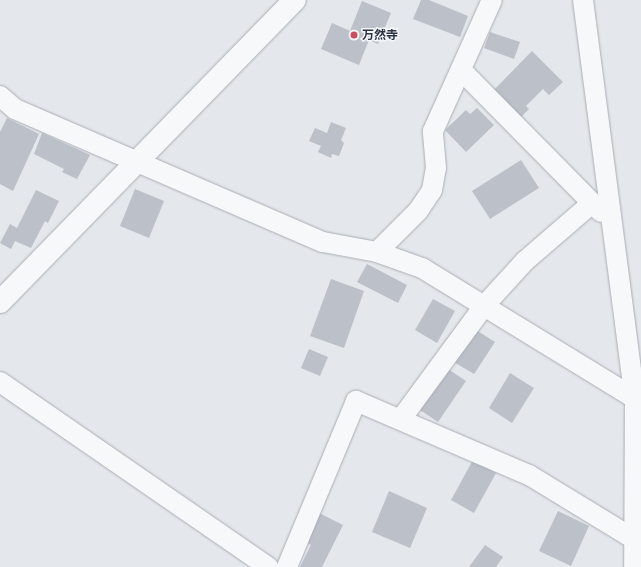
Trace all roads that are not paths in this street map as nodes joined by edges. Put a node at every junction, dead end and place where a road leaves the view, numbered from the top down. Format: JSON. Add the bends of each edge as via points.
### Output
{"nodes":[{"id":1,"x":294,"y":0,"type":"edge"},
{"id":2,"x":492,"y":0,"type":"edge"},
{"id":3,"x":582,"y":0,"type":"edge"},
{"id":4,"x":462,"y":71,"type":"junction"},
{"id":5,"x":0,"y":96,"type":"edge"},
{"id":6,"x":137,"y":163,"type":"junction"},
{"id":7,"x":591,"y":204,"type":"junction"},
{"id":8,"x":611,"y":220,"type":"junction"},
{"id":9,"x":376,"y":252,"type":"junction"},
{"id":10,"x":0,"y":302,"type":"edge"},
{"id":11,"x":484,"y":306,"type":"junction"},
{"id":12,"x":0,"y":382,"type":"edge"},
{"id":13,"x":638,"y":400,"type":"edge"},
{"id":14,"x":401,"y":419,"type":"junction"},
{"id":15,"x":634,"y":539,"type":"junction"},
{"id":16,"x":268,"y":567,"type":"edge"},
{"id":17,"x":287,"y":567,"type":"edge"},
{"id":18,"x":634,"y":567,"type":"edge"}],
"edges":[{"from":1,"to":6,"type":"street"},
{"from":2,"to":4,"type":"street"},
{"from":3,"to":8,"type":"street"},
{"from":4,"to":7,"type":"street"},
{"from":4,"to":9,"type":"street","via":[[439,113],[433,130],[436,168],[432,190],[418,211]]},
{"from":5,"to":6,"type":"street","via":[[16,109]]},
{"from":6,"to":9,"type":"street","via":[[323,242]]},
{"from":6,"to":10,"type":"street"},
{"from":7,"to":8,"type":"street"},
{"from":7,"to":11,"type":"street","via":[[525,261]]},
{"from":8,"to":13,"type":"street"},
{"from":9,"to":11,"type":"street","via":[[422,268]]},
{"from":11,"to":13,"type":"street"},
{"from":11,"to":14,"type":"street"},
{"from":12,"to":16,"type":"street"},
{"from":13,"to":15,"type":"street"},
{"from":14,"to":15,"type":"street","via":[[529,474]]},
{"from":14,"to":17,"type":"street","via":[[356,402]]},
{"from":15,"to":18,"type":"street"}]}
